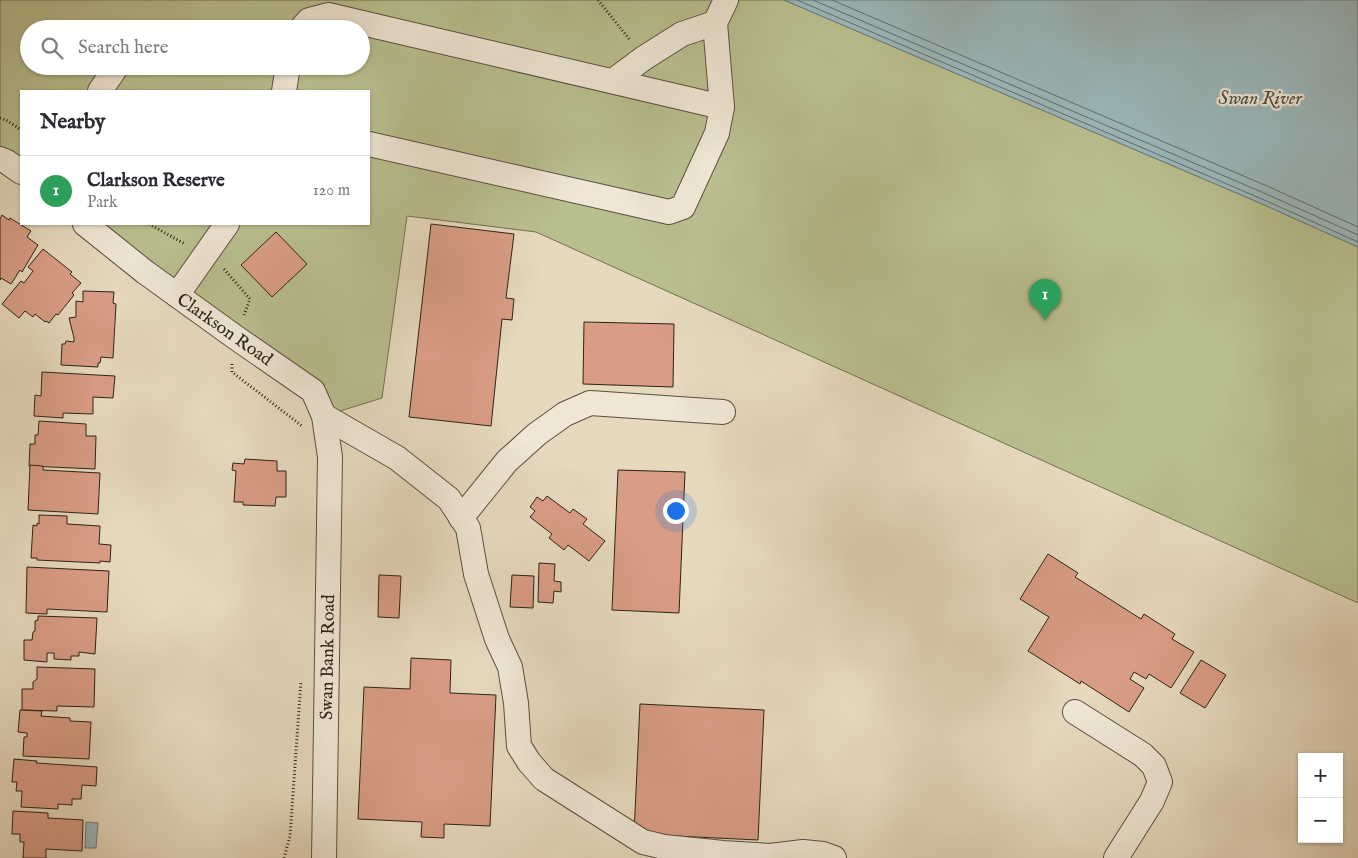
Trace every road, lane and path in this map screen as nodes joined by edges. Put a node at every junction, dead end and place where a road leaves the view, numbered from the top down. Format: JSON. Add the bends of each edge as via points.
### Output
{"nodes":[{"id":1,"x":598,"y":0,"type":"edge"},
{"id":2,"x":726,"y":0,"type":"edge"},
{"id":3,"x":309,"y":20,"type":"edge"},
{"id":4,"x":350,"y":20,"type":"edge"},
{"id":5,"x":715,"y":23,"type":"junction"},
{"id":6,"x":370,"y":25,"type":"edge"},
{"id":7,"x":644,"y":58,"type":"junction"},
{"id":8,"x":111,"y":75,"type":"edge"},
{"id":9,"x":287,"y":75,"type":"edge"},
{"id":10,"x":613,"y":81,"type":"junction"},
{"id":11,"x":101,"y":90,"type":"edge"},
{"id":12,"x":284,"y":90,"type":"edge"},
{"id":13,"x":722,"y":107,"type":"junction"},
{"id":14,"x":0,"y":118,"type":"edge"},
{"id":15,"x":20,"y":129,"type":"edge"},
{"id":16,"x":370,"y":144,"type":"edge"},
{"id":17,"x":0,"y":158,"type":"edge"},
{"id":18,"x":20,"y":171,"type":"edge"},
{"id":19,"x":86,"y":225,"type":"edge"},
{"id":20,"x":151,"y":225,"type":"edge"},
{"id":21,"x":226,"y":225,"type":"edge"},
{"id":22,"x":199,"y":252,"type":"junction"},
{"id":23,"x":177,"y":295,"type":"junction"},
{"id":24,"x":235,"y":338,"type":"junction"},
{"id":25,"x":723,"y":412,"type":"dead end"},
{"id":26,"x":315,"y":422,"type":"junction"},
{"id":27,"x":330,"y":457,"type":"joint"},
{"id":28,"x":461,"y":518,"type":"junction"},
{"id":29,"x":301,"y":677,"type":"dead end"},
{"id":30,"x":1074,"y":712,"type":"dead end"},
{"id":31,"x":284,"y":858,"type":"edge"},
{"id":32,"x":324,"y":858,"type":"edge"},
{"id":33,"x":834,"y":858,"type":"edge"},
{"id":34,"x":1116,"y":858,"type":"edge"}],
"edges":[{"from":1,"to":7,"type":"path"},
{"from":2,"to":5,"type":"street"},
{"from":3,"to":4,"type":"street","via":[[328,15]]},
{"from":5,"to":7,"type":"street","via":[[682,34]]},
{"from":5,"to":13,"type":"street"},
{"from":6,"to":10,"type":"street"},
{"from":7,"to":10,"type":"street"},
{"from":8,"to":11,"type":"street"},
{"from":9,"to":12,"type":"street"},
{"from":10,"to":13,"type":"street"},
{"from":13,"to":16,"type":"street","via":[[717,133],[683,208],[669,212]]},
{"from":14,"to":15,"type":"path"},
{"from":17,"to":18,"type":"street"},
{"from":19,"to":23,"type":"street","name":"Clarkson Road"},
{"from":20,"to":22,"type":"path"},
{"from":21,"to":22,"type":"street"},
{"from":22,"to":23,"type":"street"},
{"from":22,"to":24,"type":"path","via":[[218,263],[250,299]]},
{"from":23,"to":24,"type":"street","name":"Clarkson Road"},
{"from":24,"to":26,"type":"street","name":"Clarkson Road","via":[[313,391]]},
{"from":24,"to":26,"type":"path","via":[[232,372]]},
{"from":25,"to":28,"type":"street","via":[[590,403],[566,414],[537,434],[507,461]]},
{"from":26,"to":27,"type":"street","name":"Clarkson Road"},
{"from":26,"to":28,"type":"street","via":[[396,458],[448,499]]},
{"from":27,"to":32,"type":"street","name":"Swan Bank Road"},
{"from":28,"to":33,"type":"street","via":[[468,528],[476,574],[497,639],[510,667],[519,746],[544,779],[643,842],[723,853],[770,856],[803,852]]},
{"from":29,"to":31,"type":"path","via":[[290,836]]},
{"from":30,"to":34,"type":"street","via":[[1143,754],[1154,766],[1160,782],[1152,802]]}]}
